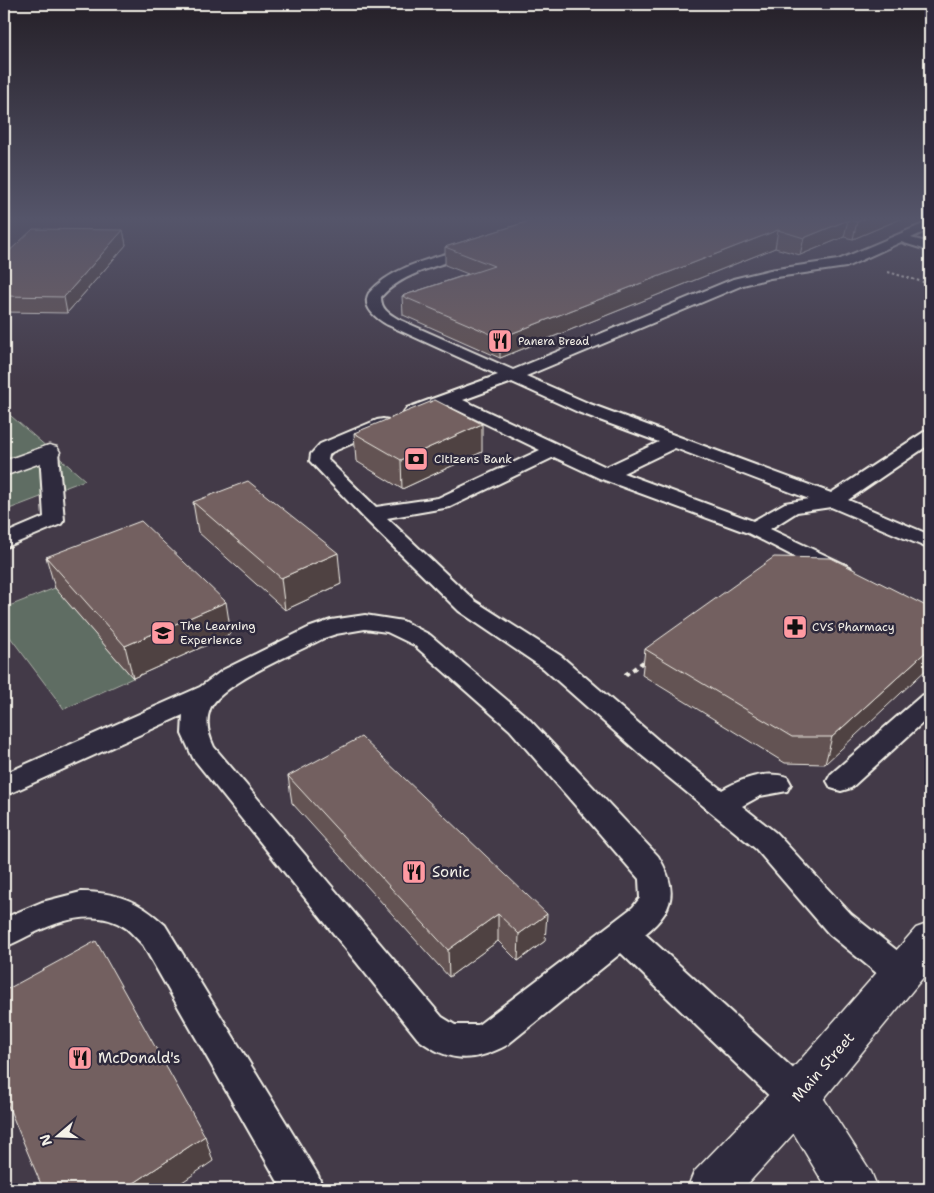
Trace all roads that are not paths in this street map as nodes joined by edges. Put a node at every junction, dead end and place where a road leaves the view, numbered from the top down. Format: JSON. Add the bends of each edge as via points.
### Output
{"nodes":[{"id":1,"x":412,"y":273,"type":"edge"},
{"id":2,"x":781,"y":273,"type":"edge"},
{"id":3,"x":512,"y":376,"type":"junction"},
{"id":4,"x":450,"y":400,"type":"junction"},
{"id":5,"x":930,"y":436,"type":"edge"},
{"id":6,"x":674,"y":442,"type":"junction"},
{"id":7,"x":552,"y":451,"type":"junction"},
{"id":8,"x":49,"y":452,"type":"joint"},
{"id":9,"x":4,"y":469,"type":"edge"},
{"id":10,"x":606,"y":474,"type":"junction"},
{"id":11,"x":833,"y":501,"type":"junction"},
{"id":12,"x":371,"y":514,"type":"junction"},
{"id":13,"x":755,"y":529,"type":"junction"},
{"id":14,"x":4,"y":542,"type":"edge"},
{"id":15,"x":930,"y":543,"type":"edge"},
{"id":16,"x":861,"y":582,"type":"edge"},
{"id":17,"x":208,"y":693,"type":"junction"},
{"id":18,"x":930,"y":702,"type":"edge"},
{"id":19,"x":841,"y":781,"type":"dead end"},
{"id":20,"x":12,"y":783,"type":"edge"},
{"id":21,"x":777,"y":784,"type":"dead end"},
{"id":22,"x":722,"y":805,"type":"junction"},
{"id":23,"x":622,"y":933,"type":"junction"},
{"id":24,"x":4,"y":934,"type":"edge"},
{"id":25,"x":930,"y":940,"type":"edge"},
{"id":26,"x":902,"y":974,"type":"junction"},
{"id":27,"x":797,"y":1097,"type":"junction"},
{"id":28,"x":304,"y":1189,"type":"edge"},
{"id":29,"x":711,"y":1189,"type":"edge"},
{"id":30,"x":854,"y":1189,"type":"edge"}],
"edges":[{"from":1,"to":3,"type":"lane","via":[[378,290],[374,296],[378,312]]},
{"from":2,"to":3,"type":"lane","via":[[738,282]]},
{"from":3,"to":4,"type":"lane"},
{"from":3,"to":6,"type":"lane"},
{"from":4,"to":7,"type":"lane"},
{"from":4,"to":12,"type":"lane","via":[[425,407],[322,451],[320,461]]},
{"from":5,"to":11,"type":"lane"},
{"from":6,"to":10,"type":"lane"},
{"from":6,"to":11,"type":"lane"},
{"from":7,"to":10,"type":"lane"},
{"from":7,"to":12,"type":"lane","via":[[443,503]]},
{"from":8,"to":9,"type":"main road"},
{"from":8,"to":14,"type":"lane","via":[[54,520]]},
{"from":10,"to":13,"type":"lane"},
{"from":11,"to":13,"type":"lane","via":[[792,506]]},
{"from":11,"to":15,"type":"lane"},
{"from":12,"to":22,"type":"lane","via":[[467,606],[552,662],[649,747]]},
{"from":13,"to":16,"type":"lane"},
{"from":17,"to":20,"type":"lane"},
{"from":17,"to":23,"type":"lane","via":[[232,675],[331,627],[382,622],[411,632],[519,724],[653,874],[656,901],[644,916]]},
{"from":17,"to":23,"type":"lane","via":[[194,716],[192,728],[202,751],[439,1036],[461,1044],[484,1040]]},
{"from":18,"to":19,"type":"lane"},
{"from":21,"to":22,"type":"lane","via":[[750,788]]},
{"from":22,"to":26,"type":"lane","via":[[774,849],[840,924]]},
{"from":23,"to":27,"type":"lane"},
{"from":24,"to":28,"type":"lane","via":[[50,911],[86,904],[119,909],[145,924]]},
{"from":25,"to":26,"type":"main road","name":"Main Street"},
{"from":26,"to":27,"type":"main road","name":"Main Street"},
{"from":27,"to":29,"type":"main road","name":"Main Street"},
{"from":27,"to":30,"type":"main road"}]}
